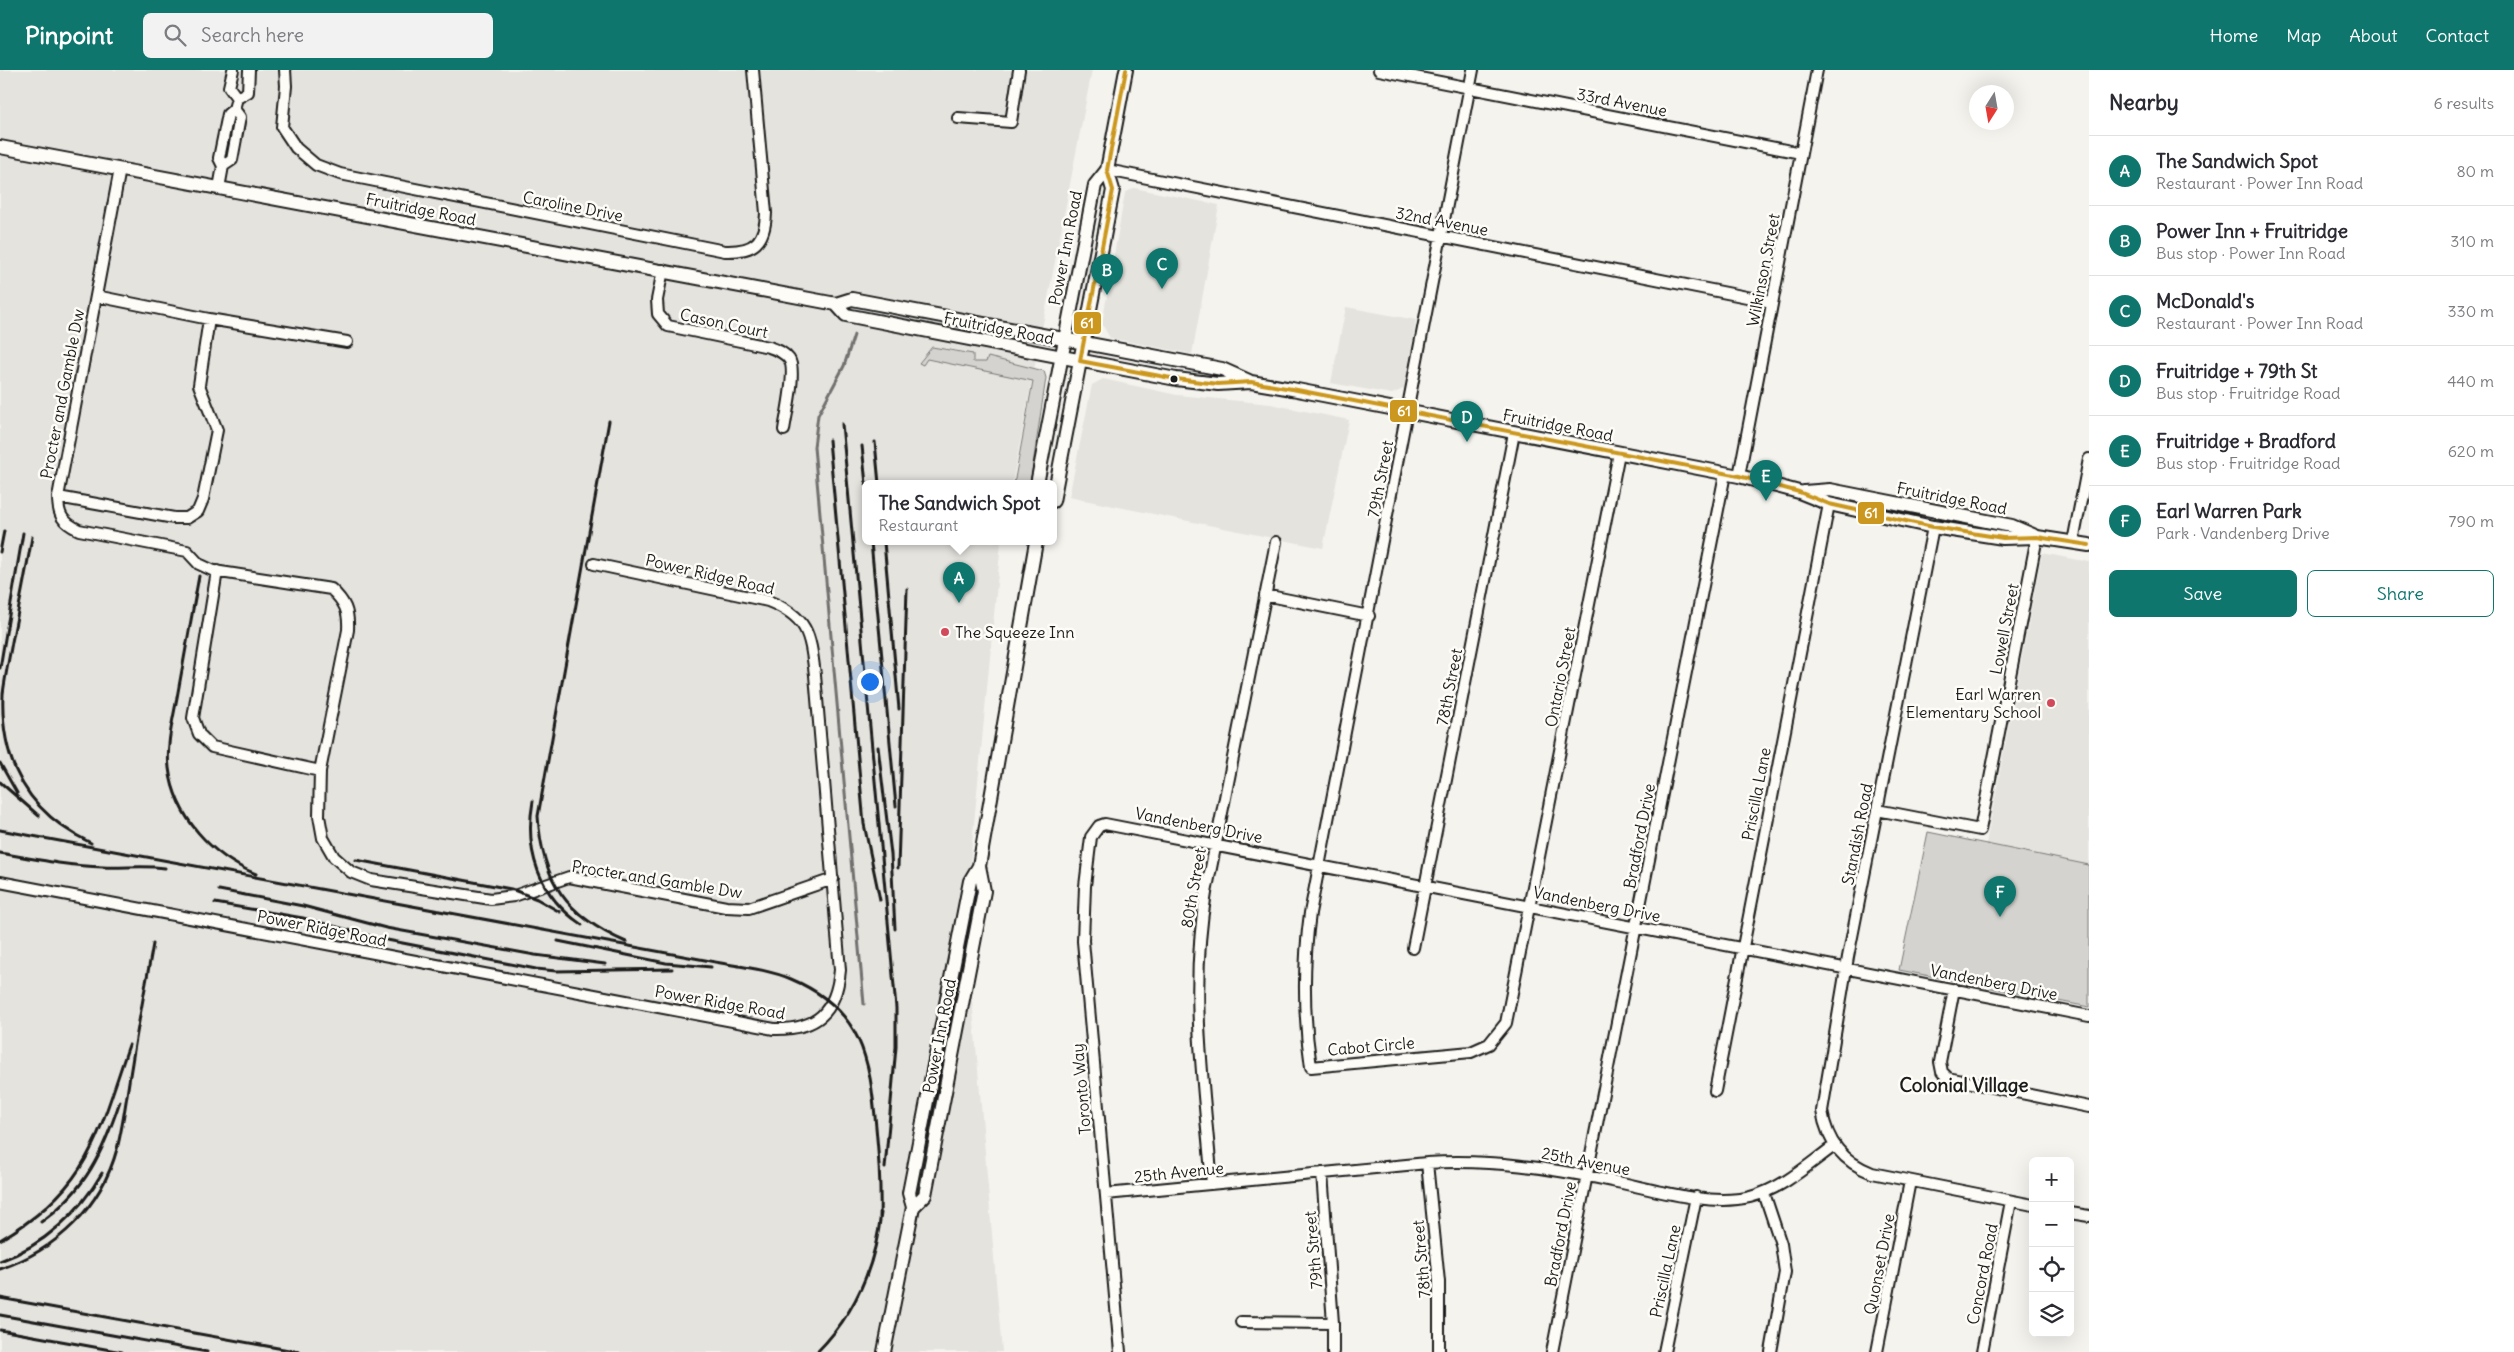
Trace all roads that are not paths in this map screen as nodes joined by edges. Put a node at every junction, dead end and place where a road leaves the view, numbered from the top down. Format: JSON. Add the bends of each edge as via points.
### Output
{"nodes":[{"id":1,"x":233,"y":70,"type":"edge"},
{"id":2,"x":249,"y":70,"type":"edge"},
{"id":3,"x":285,"y":70,"type":"edge"},
{"id":4,"x":753,"y":70,"type":"edge"},
{"id":5,"x":1019,"y":70,"type":"edge"},
{"id":6,"x":1126,"y":70,"type":"edge"},
{"id":7,"x":1380,"y":70,"type":"edge"},
{"id":8,"x":1473,"y":70,"type":"edge"},
{"id":9,"x":1816,"y":70,"type":"edge"},
{"id":10,"x":1470,"y":88,"type":"junction"},
{"id":11,"x":237,"y":98,"type":"junction"},
{"id":12,"x":958,"y":118,"type":"dead end"},
{"id":13,"x":0,"y":147,"type":"edge"},
{"id":14,"x":1801,"y":153,"type":"junction"},
{"id":15,"x":120,"y":169,"type":"junction"},
{"id":16,"x":1107,"y":170,"type":"junction"},
{"id":17,"x":219,"y":188,"type":"junction"},
{"id":18,"x":1441,"y":237,"type":"junction"},
{"id":19,"x":663,"y":270,"type":"junction"},
{"id":20,"x":96,"y":296,"type":"junction"},
{"id":21,"x":1772,"y":302,"type":"junction"},
{"id":22,"x":836,"y":304,"type":"junction"},
{"id":23,"x":209,"y":319,"type":"junction"},
{"id":24,"x":1064,"y":340,"type":"junction"},
{"id":25,"x":347,"y":342,"type":"dead end"},
{"id":26,"x":1084,"y":344,"type":"junction"},
{"id":27,"x":1061,"y":356,"type":"junction"},
{"id":28,"x":1080,"y":361,"type":"junction"},
{"id":29,"x":1251,"y":382,"type":"junction"},
{"id":30,"x":1408,"y":412,"type":"junction"},
{"id":31,"x":784,"y":430,"type":"dead end"},
{"id":32,"x":1514,"y":432,"type":"junction"},
{"id":33,"x":1620,"y":453,"type":"junction"},
{"id":34,"x":2089,"y":459,"type":"edge"},
{"id":35,"x":1725,"y":474,"type":"junction"},
{"id":36,"x":1739,"y":476,"type":"junction"},
{"id":37,"x":1038,"y":480,"type":"edge"},
{"id":38,"x":1057,"y":480,"type":"edge"},
{"id":39,"x":1799,"y":492,"type":"junction"},
{"id":40,"x":58,"y":497,"type":"junction"},
{"id":41,"x":1829,"y":504,"type":"junction"},
{"id":42,"x":1933,"y":527,"type":"junction"},
{"id":43,"x":2038,"y":537,"type":"junction"},
{"id":44,"x":1276,"y":542,"type":"dead end"},
{"id":45,"x":2073,"y":542,"type":"junction"},
{"id":46,"x":1035,"y":545,"type":"edge"},
{"id":47,"x":2089,"y":545,"type":"edge"},
{"id":48,"x":594,"y":564,"type":"dead end"},
{"id":49,"x":217,"y":571,"type":"junction"},
{"id":50,"x":1265,"y":595,"type":"junction"},
{"id":51,"x":1369,"y":616,"type":"junction"},
{"id":52,"x":320,"y":771,"type":"junction"},
{"id":53,"x":1877,"y":810,"type":"junction"},
{"id":54,"x":1099,"y":826,"type":"joint"},
{"id":55,"x":1216,"y":844,"type":"junction"},
{"id":56,"x":1320,"y":864,"type":"junction"},
{"id":57,"x":833,"y":879,"type":"junction"},
{"id":58,"x":0,"y":882,"type":"edge"},
{"id":59,"x":1426,"y":885,"type":"junction"},
{"id":60,"x":1530,"y":906,"type":"junction"},
{"id":61,"x":1636,"y":927,"type":"junction"},
{"id":62,"x":1413,"y":948,"type":"dead end"},
{"id":63,"x":1743,"y":948,"type":"junction"},
{"id":64,"x":1847,"y":968,"type":"junction"},
{"id":65,"x":1954,"y":989,"type":"junction"},
{"id":66,"x":2089,"y":1016,"type":"edge"},
{"id":67,"x":1715,"y":1091,"type":"dead end"},
{"id":68,"x":2089,"y":1108,"type":"edge"},
{"id":69,"x":1834,"y":1146,"type":"junction"},
{"id":70,"x":1427,"y":1163,"type":"junction"},
{"id":71,"x":1322,"y":1173,"type":"junction"},
{"id":72,"x":1587,"y":1176,"type":"junction"},
{"id":73,"x":1910,"y":1181,"type":"junction"},
{"id":74,"x":1212,"y":1184,"type":"junction"},
{"id":75,"x":1764,"y":1193,"type":"junction"},
{"id":76,"x":1106,"y":1194,"type":"junction"},
{"id":77,"x":1696,"y":1197,"type":"junction"},
{"id":78,"x":2011,"y":1201,"type":"junction"},
{"id":79,"x":2029,"y":1204,"type":"edge"},
{"id":80,"x":2074,"y":1214,"type":"edge"},
{"id":81,"x":2089,"y":1216,"type":"edge"},
{"id":82,"x":1241,"y":1322,"type":"dead end"},
{"id":83,"x":1334,"y":1323,"type":"junction"},
{"id":84,"x":884,"y":1352,"type":"edge"},
{"id":85,"x":1120,"y":1352,"type":"edge"},
{"id":86,"x":1333,"y":1352,"type":"edge"},
{"id":87,"x":1439,"y":1352,"type":"edge"},
{"id":88,"x":1552,"y":1352,"type":"edge"},
{"id":89,"x":1664,"y":1352,"type":"edge"},
{"id":90,"x":1770,"y":1352,"type":"edge"},
{"id":91,"x":1877,"y":1352,"type":"edge"},
{"id":92,"x":1982,"y":1352,"type":"edge"}],
"edges":[{"from":1,"to":11,"type":"street","via":[[229,87]]},
{"from":2,"to":11,"type":"street","via":[[248,92]]},
{"from":3,"to":4,"type":"street","name":"Caroline Drive","via":[[282,126],[296,148],[316,165],[340,174],[742,252],[756,244],[765,230]]},
{"from":5,"to":12,"type":"street","via":[[1011,122]]},
{"from":6,"to":16,"type":"main road","name":"Power Inn Road"},
{"from":7,"to":10,"type":"street","name":"33rd Avenue"},
{"from":8,"to":10,"type":"street","name":"79th Street"},
{"from":9,"to":14,"type":"street","name":"Wilkinson Street"},
{"from":10,"to":14,"type":"street","name":"33rd Avenue"},
{"from":10,"to":18,"type":"street","name":"79th Street"},
{"from":11,"to":17,"type":"street","via":[[234,109],[228,114],[219,158],[223,166]]},
{"from":13,"to":15,"type":"main road","name":"Fruitridge Road"},
{"from":14,"to":21,"type":"street","name":"Wilkinson Street"},
{"from":15,"to":17,"type":"main road","name":"Fruitridge Road"},
{"from":15,"to":20,"type":"street","name":"Procter and Gamble Dw"},
{"from":16,"to":18,"type":"street","name":"32nd Avenue"},
{"from":16,"to":24,"type":"main road","name":"Power Inn Road","via":[[1095,185]]},
{"from":16,"to":26,"type":"main road","name":"Power Inn Road","via":[[1113,190]]},
{"from":17,"to":19,"type":"main road","name":"Fruitridge Road"},
{"from":18,"to":21,"type":"street","name":"32nd Avenue"},
{"from":18,"to":30,"type":"street","name":"79th Street"},
{"from":19,"to":22,"type":"main road","name":"Fruitridge Road"},
{"from":19,"to":31,"type":"street","name":"Cason Court","via":[[657,300],[658,314],[668,326],[769,347],[790,361],[792,375]]},
{"from":20,"to":23,"type":"street","name":"Procter and Gamble Dw"},
{"from":20,"to":40,"type":"street","name":"Procter and Gamble Dw"},
{"from":21,"to":36,"type":"street","name":"Wilkinson Street"},
{"from":22,"to":24,"type":"main road","name":"Fruitridge Road","via":[[852,299]]},
{"from":22,"to":27,"type":"main road","name":"Fruitridge Road","via":[[846,315]]},
{"from":23,"to":25,"type":"street","name":"Procter and Gamble Dw"},
{"from":23,"to":40,"type":"street","name":"Procter and Gamble Dw","via":[[199,385],[217,430],[198,511],[187,518],[174,518]]},
{"from":24,"to":26,"type":"main road","name":"Fruitridge Road"},
{"from":24,"to":27,"type":"main road","name":"Power Inn Road"},
{"from":26,"to":28,"type":"main road","name":"Power Inn Road"},
{"from":26,"to":29,"type":"main road","name":"Fruitridge Road","via":[[1222,369]]},
{"from":27,"to":28,"type":"main road","name":"Fruitridge Road"},
{"from":27,"to":37,"type":"main road","name":"Power Inn Road"},
{"from":28,"to":29,"type":"main road","name":"Fruitridge Road","via":[[1176,379],[1218,384]]},
{"from":28,"to":38,"type":"main road","name":"Power Inn Road"},
{"from":29,"to":30,"type":"main road","name":"Fruitridge Road"},
{"from":30,"to":32,"type":"main road","name":"Fruitridge Road"},
{"from":30,"to":51,"type":"street","name":"79th Street"},
{"from":32,"to":33,"type":"main road","name":"Fruitridge Road"},
{"from":32,"to":59,"type":"street","name":"78th Street"},
{"from":33,"to":35,"type":"main road","name":"Fruitridge Road"},
{"from":33,"to":60,"type":"street","name":"Ontario Street"},
{"from":34,"to":45,"type":"street"},
{"from":35,"to":36,"type":"main road","name":"Fruitridge Road"},
{"from":35,"to":61,"type":"street","name":"Bradford Drive"},
{"from":36,"to":39,"type":"main road","name":"Fruitridge Road"},
{"from":39,"to":41,"type":"main road","name":"Fruitridge Road"},
{"from":39,"to":43,"type":"main road","name":"Fruitridge Road","via":[[1830,490],[2012,526]]},
{"from":40,"to":49,"type":"street","name":"Procter and Gamble Dw","via":[[58,511],[66,524],[79,530],[186,550],[199,564]]},
{"from":41,"to":42,"type":"main road","name":"Fruitridge Road"},
{"from":41,"to":63,"type":"street","name":"Priscilla Lane"},
{"from":42,"to":43,"type":"main road","name":"Fruitridge Road","via":[[2003,538]]},
{"from":42,"to":53,"type":"street","name":"Standish Road"},
{"from":43,"to":45,"type":"main road","name":"Fruitridge Road"},
{"from":43,"to":53,"type":"street","name":"Lowell Street","via":[[1980,830]]},
{"from":44,"to":50,"type":"street","name":"80th Street"},
{"from":45,"to":47,"type":"main road","name":"Fruitridge Road"},
{"from":46,"to":84,"type":"main road","name":"Power Inn Road","via":[[979,866],[970,882],[909,1194],[913,1207]]},
{"from":48,"to":57,"type":"street","name":"Power Ridge Road","via":[[768,601],[787,609],[802,623],[811,641]]},
{"from":49,"to":52,"type":"street","via":[[194,718],[199,734],[212,746]]},
{"from":49,"to":52,"type":"street","name":"Procter and Gamble Dw","via":[[331,589],[343,600],[349,614],[348,630]]},
{"from":50,"to":51,"type":"street"},
{"from":50,"to":55,"type":"street","name":"80th Street"},
{"from":51,"to":56,"type":"street","name":"79th Street"},
{"from":52,"to":57,"type":"street","name":"Procter and Gamble Dw","via":[[318,816],[323,838],[334,857],[350,872],[371,880],[491,899],[514,896],[569,877],[726,907],[749,908]]},
{"from":53,"to":64,"type":"street","name":"Standish Road"},
{"from":54,"to":55,"type":"street","name":"Vandenberg Drive","via":[[1114,824]]},
{"from":54,"to":76,"type":"street","name":"Toronto Way","via":[[1091,837],[1083,916]]},
{"from":55,"to":56,"type":"street","name":"Vandenberg Drive"},
{"from":55,"to":74,"type":"street","name":"80th Street","via":[[1202,918],[1197,977]]},
{"from":56,"to":59,"type":"street","name":"Vandenberg Drive"},
{"from":56,"to":60,"type":"street","name":"Cabot Circle","via":[[1310,914],[1304,978],[1311,1067],[1471,1052],[1489,1044],[1502,1032],[1508,1016]]},
{"from":57,"to":58,"type":"street","name":"Power Ridge Road","via":[[840,970],[838,990],[829,1009],[814,1023],[795,1030],[774,1029]]},
{"from":59,"to":60,"type":"street","name":"Vandenberg Drive"},
{"from":59,"to":62,"type":"street","name":"78th Street"},
{"from":60,"to":61,"type":"street","name":"Vandenberg Drive"},
{"from":61,"to":63,"type":"street","name":"Vandenberg Drive"},
{"from":61,"to":72,"type":"street","name":"Bradford Drive"},
{"from":63,"to":64,"type":"street","name":"Vandenberg Drive"},
{"from":63,"to":67,"type":"street","name":"Priscilla Lane"},
{"from":64,"to":65,"type":"street","name":"Vandenberg Drive"},
{"from":64,"to":69,"type":"street","name":"Standish Road","via":[[1822,1099],[1824,1125]]},
{"from":65,"to":66,"type":"street","name":"Vandenberg Drive"},
{"from":65,"to":68,"type":"street","via":[[1940,1062],[1940,1068],[1948,1078]]},
{"from":69,"to":73,"type":"street","via":[[1859,1168]]},
{"from":69,"to":75,"type":"street","name":"25th Avenue"},
{"from":70,"to":71,"type":"street","name":"25th Avenue"},
{"from":70,"to":72,"type":"street","name":"25th Avenue","via":[[1506,1162]]},
{"from":70,"to":87,"type":"street","name":"78th Street","via":[[1439,1282]]},
{"from":71,"to":74,"type":"street","name":"25th Avenue"},
{"from":71,"to":83,"type":"street","name":"79th Street"},
{"from":72,"to":77,"type":"street","name":"25th Avenue"},
{"from":72,"to":88,"type":"street","name":"Bradford Drive"},
{"from":73,"to":78,"type":"street"},
{"from":73,"to":91,"type":"street","name":"Quonset Drive"},
{"from":74,"to":76,"type":"street","name":"25th Avenue"},
{"from":75,"to":77,"type":"street","name":"25th Avenue","via":[[1734,1200]]},
{"from":75,"to":90,"type":"street","via":[[1781,1244],[1785,1272]]},
{"from":76,"to":85,"type":"street","name":"Toronto Way"},
{"from":77,"to":89,"type":"street","name":"Priscilla Lane"},
{"from":78,"to":79,"type":"street"},
{"from":78,"to":92,"type":"street","name":"Concord Road"},
{"from":80,"to":81,"type":"street"},
{"from":82,"to":83,"type":"street"},
{"from":83,"to":86,"type":"street","name":"79th Street"}]}
